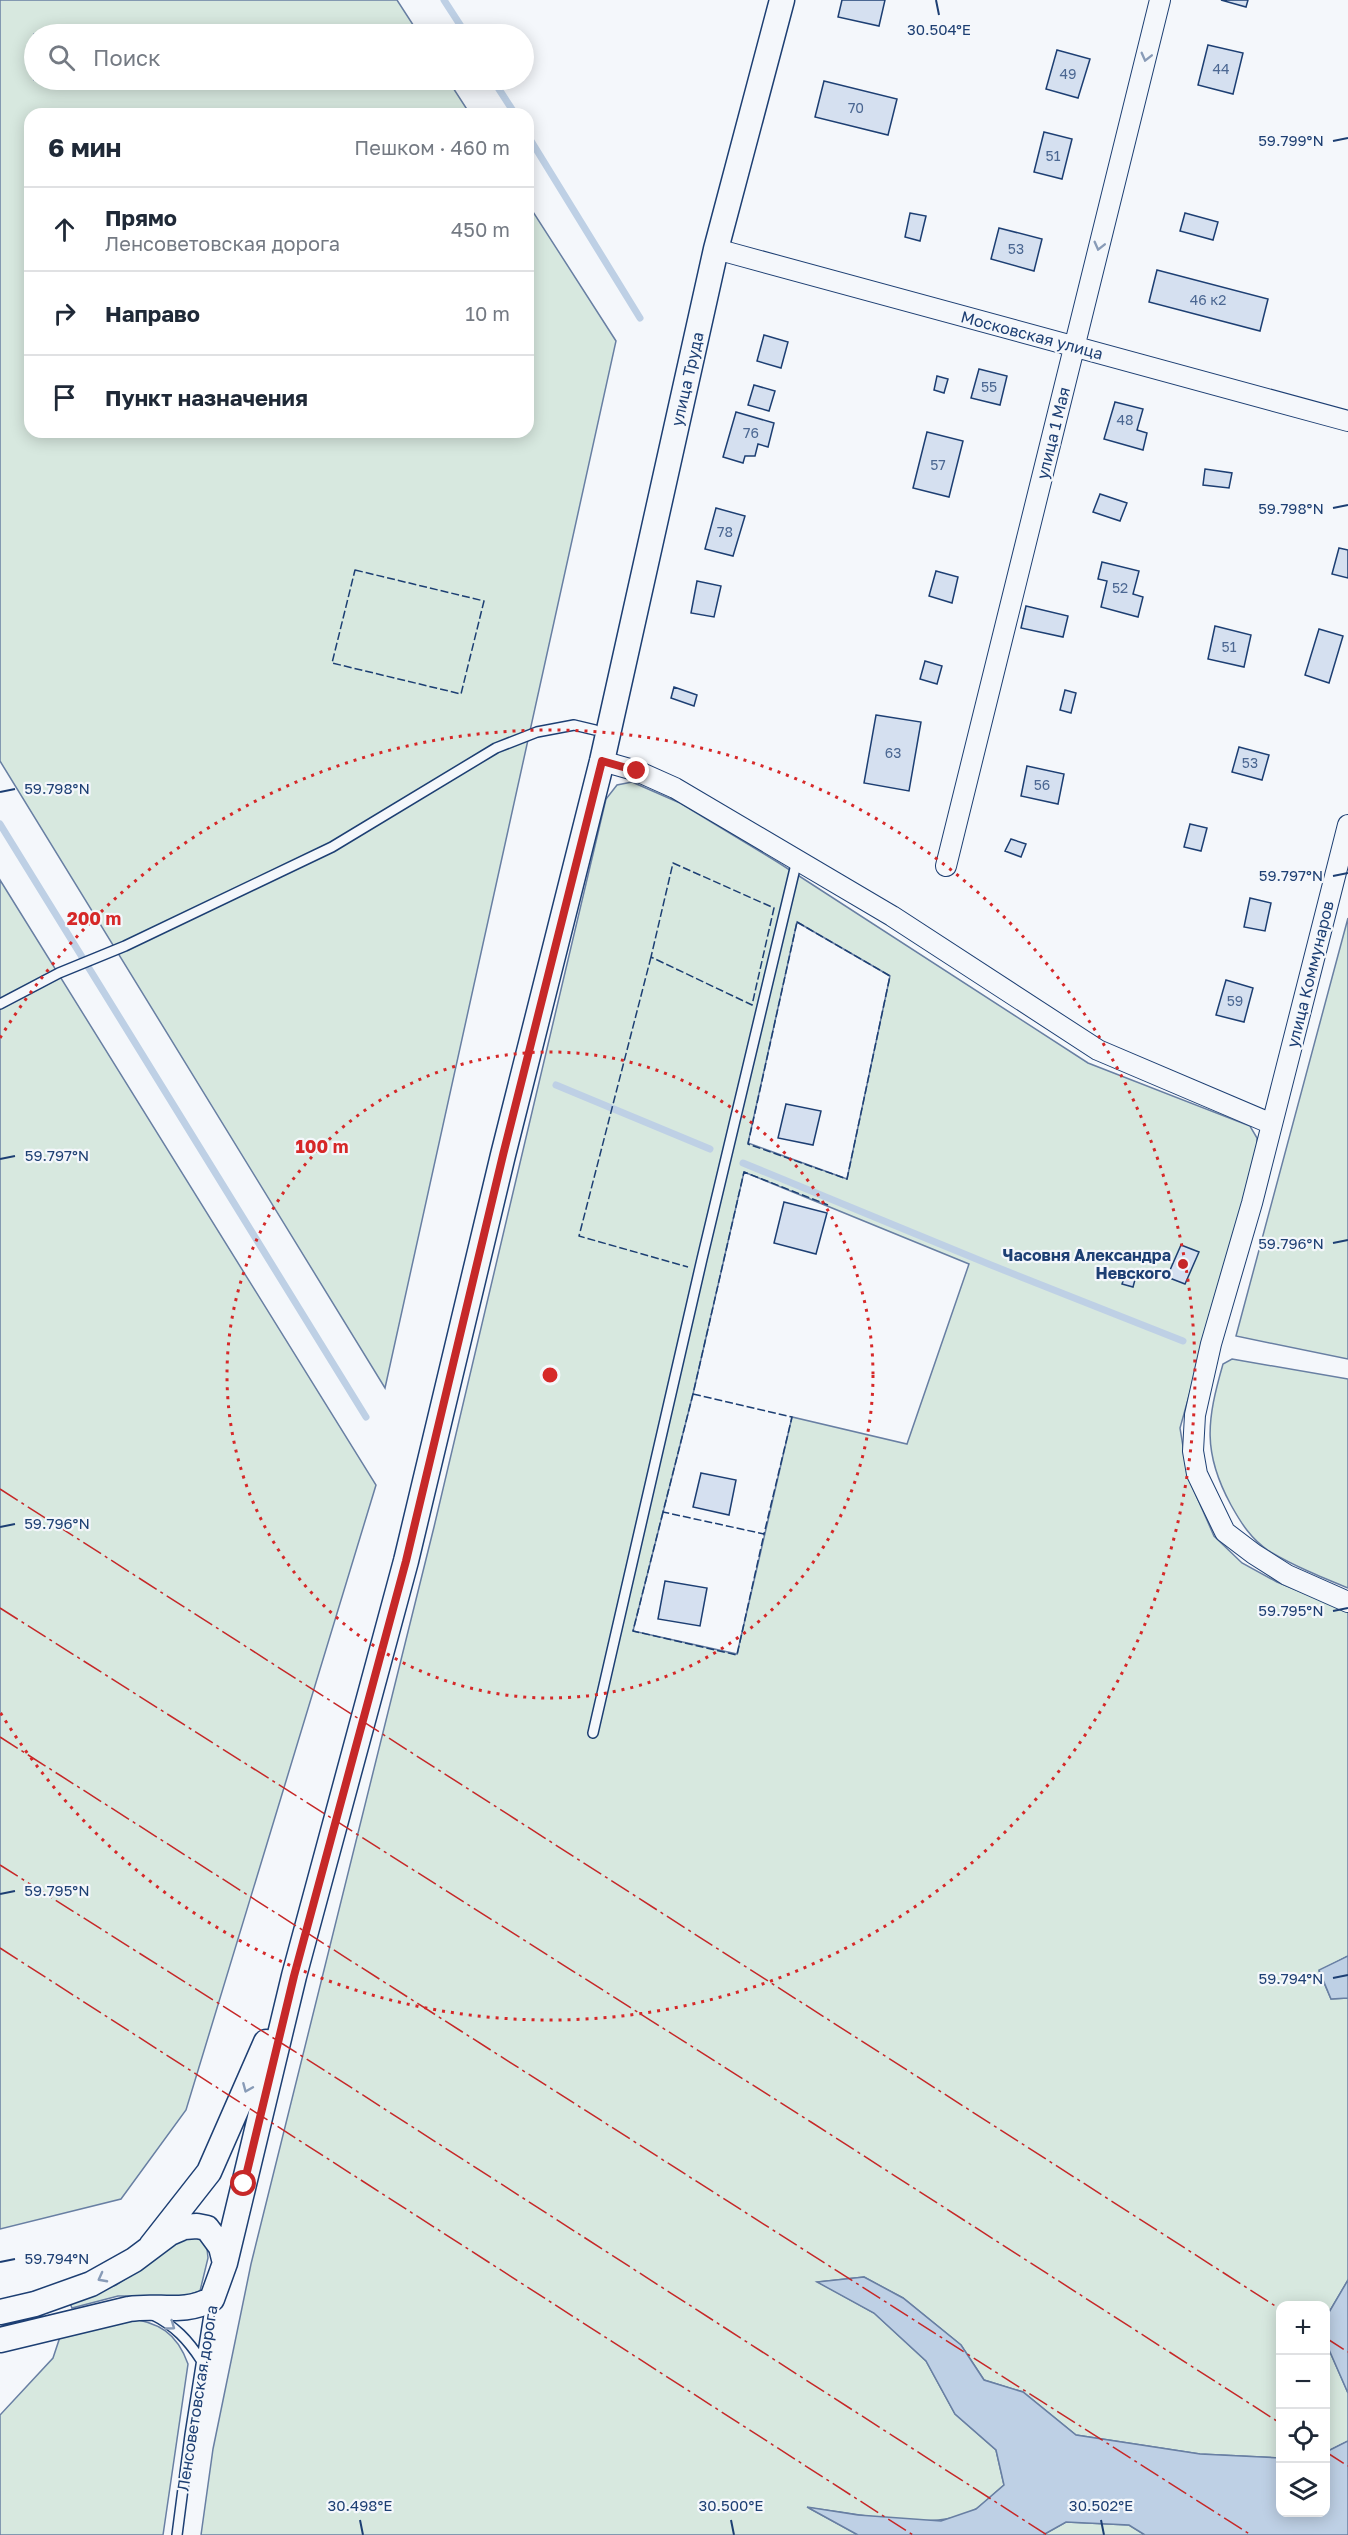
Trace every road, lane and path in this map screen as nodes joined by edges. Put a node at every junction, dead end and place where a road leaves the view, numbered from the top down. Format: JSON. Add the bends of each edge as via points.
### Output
{"nodes":[{"id":1,"x":782,"y":0,"type":"edge"},
{"id":2,"x":1160,"y":0,"type":"edge"},
{"id":3,"x":716,"y":249,"type":"junction"},
{"id":4,"x":1074,"y":347,"type":"junction"},
{"id":5,"x":1348,"y":421,"type":"edge"},
{"id":6,"x":595,"y":730,"type":"dead end"},
{"id":7,"x":602,"y":761,"type":"junction"},
{"id":8,"x":1348,"y":825,"type":"edge"},
{"id":9,"x":797,"y":860,"type":"junction"},
{"id":10,"x":946,"y":866,"type":"dead end"},
{"id":11,"x":0,"y":1004,"type":"edge"},
{"id":12,"x":1272,"y":1124,"type":"junction"},
{"id":13,"x":1346,"y":1600,"type":"edge"},
{"id":14,"x":593,"y":1733,"type":"dead end"},
{"id":15,"x":294,"y":1976,"type":"junction"},
{"id":16,"x":151,"y":2246,"type":"junction"},
{"id":17,"x":225,"y":2263,"type":"junction"},
{"id":18,"x":212,"y":2299,"type":"junction"},
{"id":19,"x":129,"y":2309,"type":"junction"},
{"id":20,"x":0,"y":2312,"type":"edge"},
{"id":21,"x":0,"y":2340,"type":"edge"},
{"id":22,"x":201,"y":2360,"type":"junction"},
{"id":23,"x":177,"y":2535,"type":"edge"}],
"edges":[{"from":1,"to":3,"type":"street","name":"улица Труда"},
{"from":2,"to":4,"type":"street","name":"улица 1 Мая","one_way":true},
{"from":3,"to":4,"type":"street","name":"Московская улица"},
{"from":3,"to":7,"type":"street","name":"улица Труда"},
{"from":4,"to":5,"type":"street","name":"Московская улица"},
{"from":4,"to":10,"type":"street","name":"улица 1 Мая"},
{"from":6,"to":11,"type":"lane","via":[[574,725],[537,732],[496,748],[332,847]]},
{"from":7,"to":9,"type":"street","via":[[675,788]]},
{"from":7,"to":15,"type":"street","name":"Ленсоветовская дорога","via":[[406,1561]]},
{"from":8,"to":12,"type":"street","name":"улица Коммунаров"},
{"from":9,"to":12,"type":"street","via":[[1098,1050]]},
{"from":9,"to":14,"type":"lane"},
{"from":12,"to":13,"type":"street","name":"улица Коммунаров","via":[[1211,1344],[1195,1415],[1193,1451],[1197,1474],[1225,1532],[1287,1575]]},
{"from":15,"to":16,"type":"street","one_way":true,"via":[[209,2172]]},
{"from":15,"to":17,"type":"street","name":"Ленсоветовская дорога"},
{"from":16,"to":17,"type":"street","via":[[177,2230],[207,2228],[215,2236]]},
{"from":16,"to":20,"type":"street","one_way":true,"via":[[91,2284]]},
{"from":17,"to":18,"type":"street","name":"Ленсоветовская дорога"},
{"from":18,"to":19,"type":"street","via":[[188,2309]]},
{"from":18,"to":22,"type":"lane","name":"Ленсоветовская дорога"},
{"from":19,"to":21,"type":"street"},
{"from":19,"to":22,"type":"lane","one_way":true,"via":[[149,2313],[177,2330]]},
{"from":22,"to":23,"type":"lane","name":"Ленсоветовская дорога"}]}
